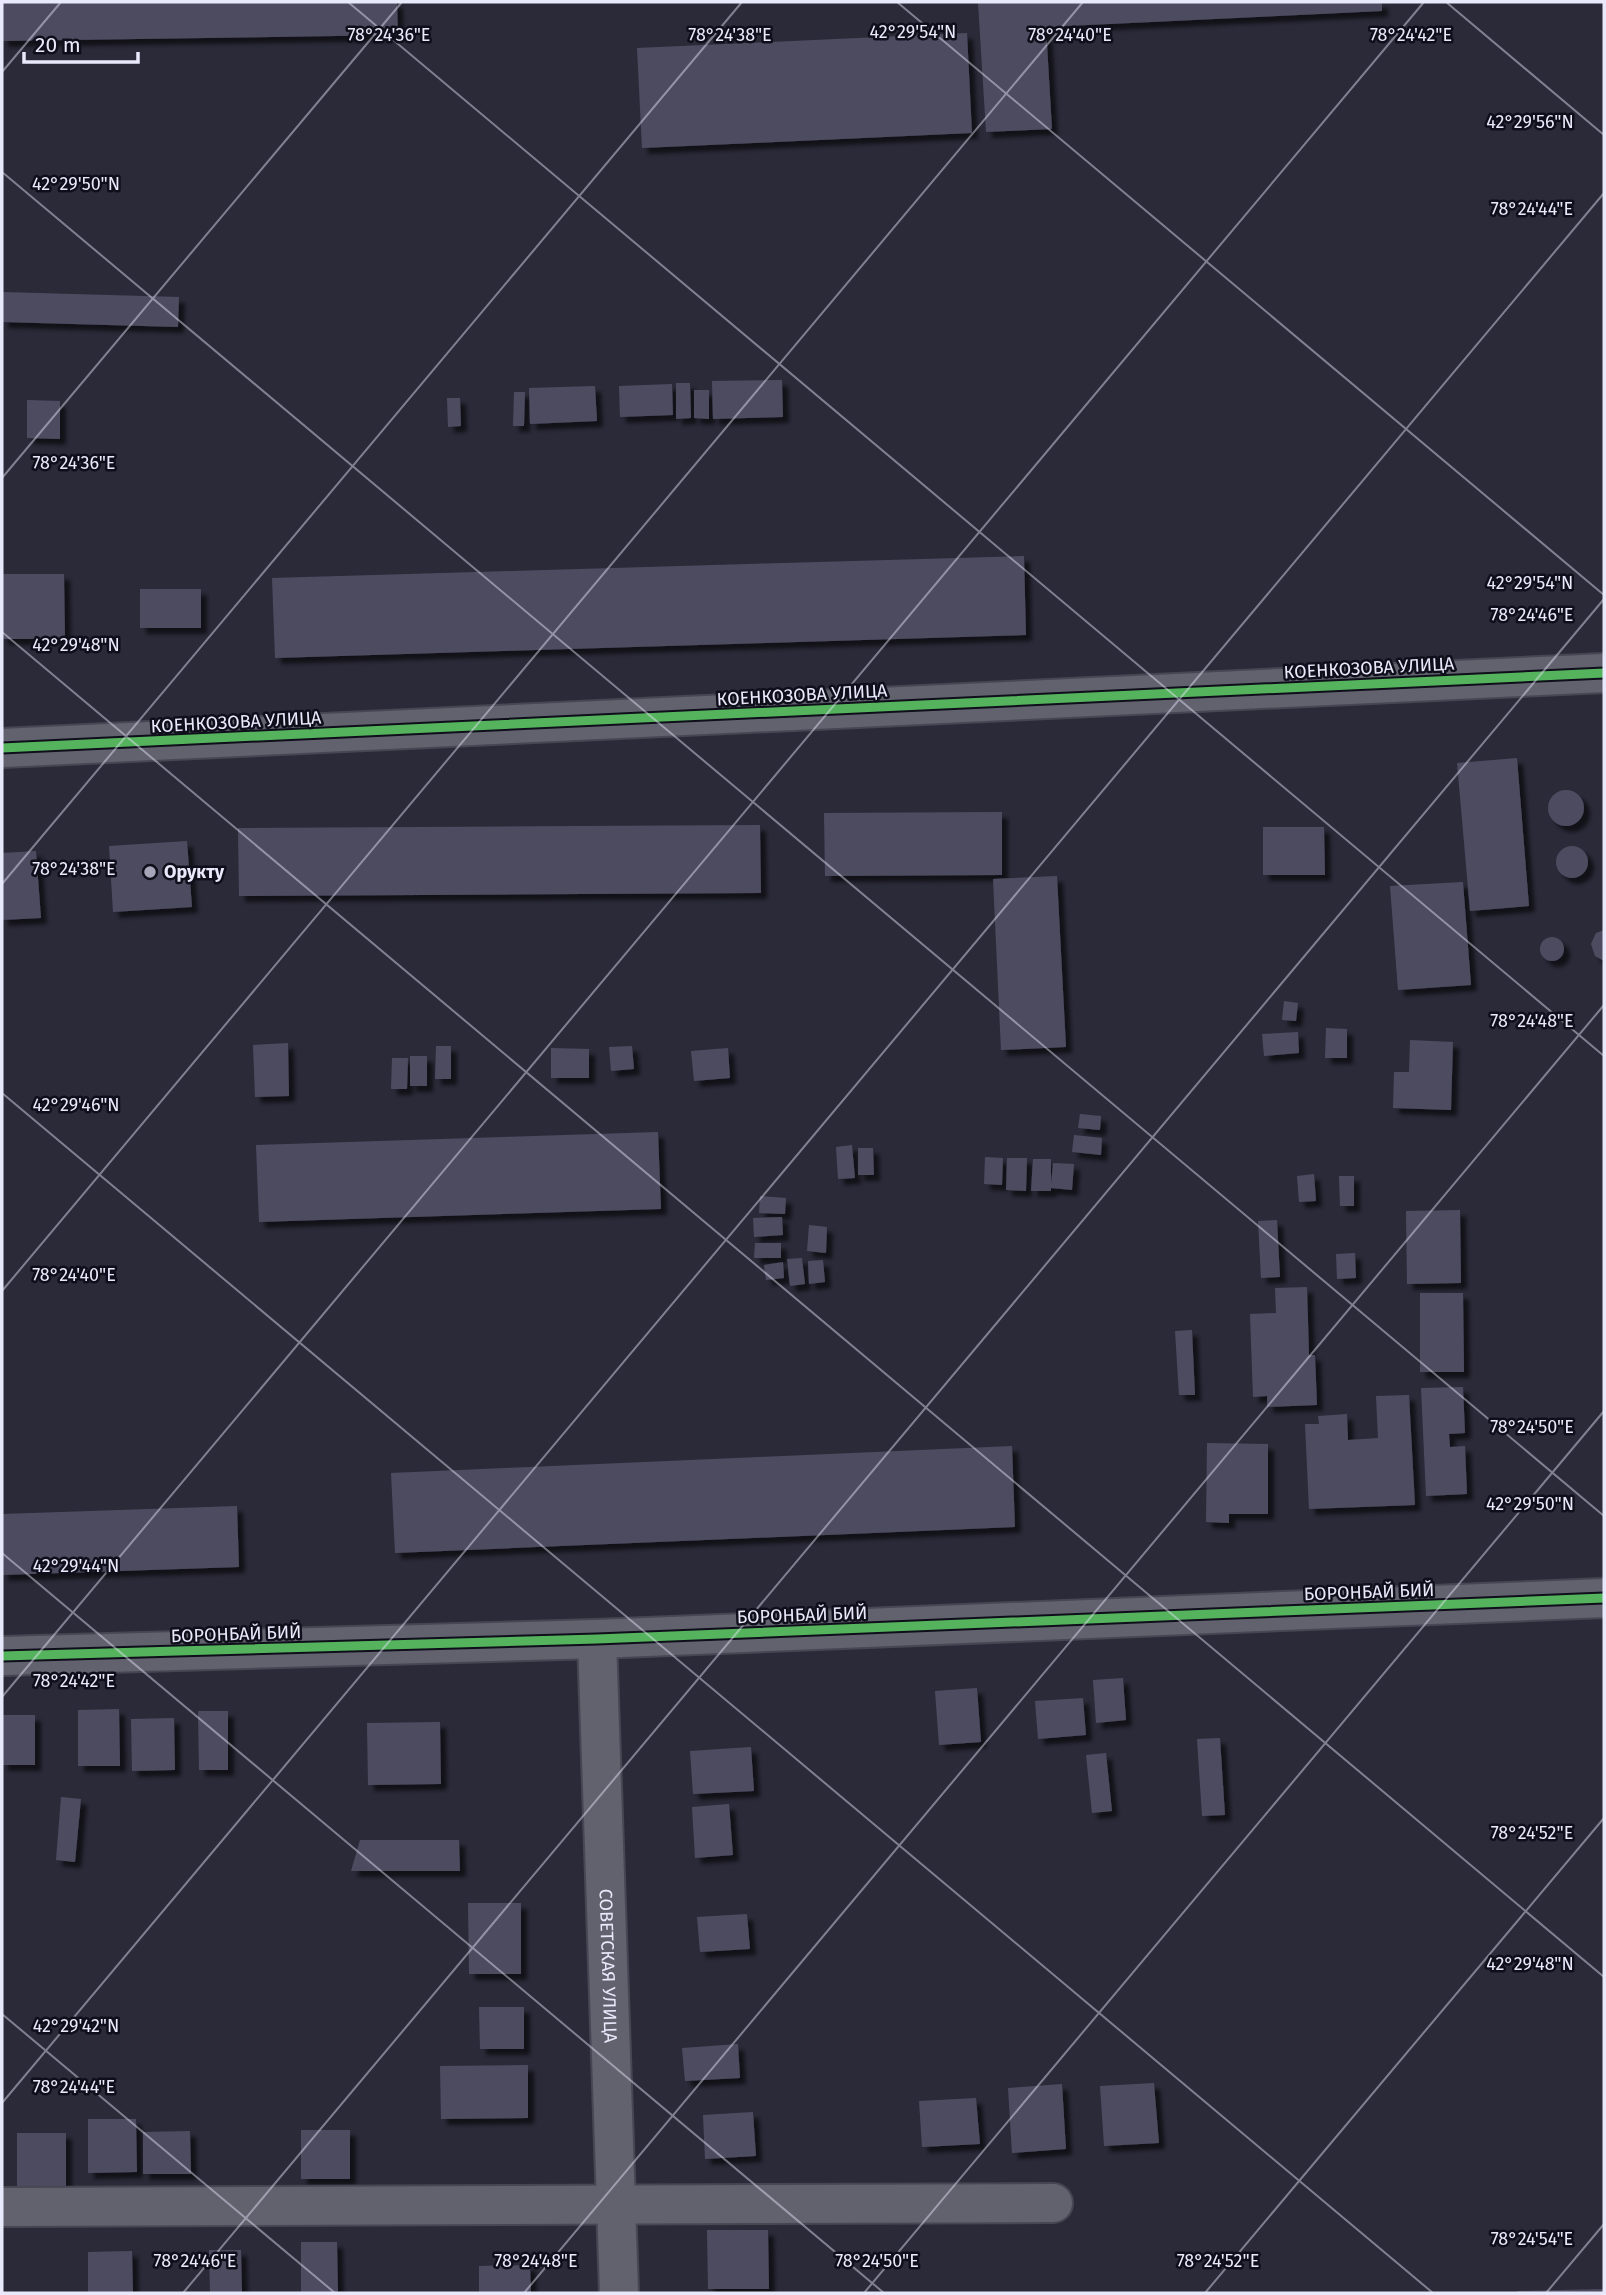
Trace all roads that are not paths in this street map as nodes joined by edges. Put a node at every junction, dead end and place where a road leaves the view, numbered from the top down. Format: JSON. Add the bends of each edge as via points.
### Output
{"nodes":[{"id":1,"x":1604,"y":673,"type":"edge"},
{"id":2,"x":2,"y":748,"type":"edge"},
{"id":3,"x":1604,"y":1598,"type":"edge"},
{"id":4,"x":597,"y":1639,"type":"junction"},
{"id":5,"x":2,"y":1656,"type":"edge"},
{"id":6,"x":1053,"y":2203,"type":"dead end"},
{"id":7,"x":616,"y":2205,"type":"junction"},
{"id":8,"x":2,"y":2207,"type":"edge"},
{"id":9,"x":619,"y":2293,"type":"edge"}],
"edges":[{"from":1,"to":2,"type":"street","name":"КОЕНКОЗОВА УЛИЦА"},
{"from":3,"to":4,"type":"street","name":"БОРОНБАЙ БИЙ"},
{"from":4,"to":5,"type":"street","name":"БОРОНБАЙ БИЙ"},
{"from":4,"to":7,"type":"street","name":"СОВЕТСКАЯ УЛИЦА"},
{"from":6,"to":7,"type":"street"},
{"from":7,"to":8,"type":"street"},
{"from":7,"to":9,"type":"street","name":"СОВЕТСКАЯ УЛИЦА"}]}
